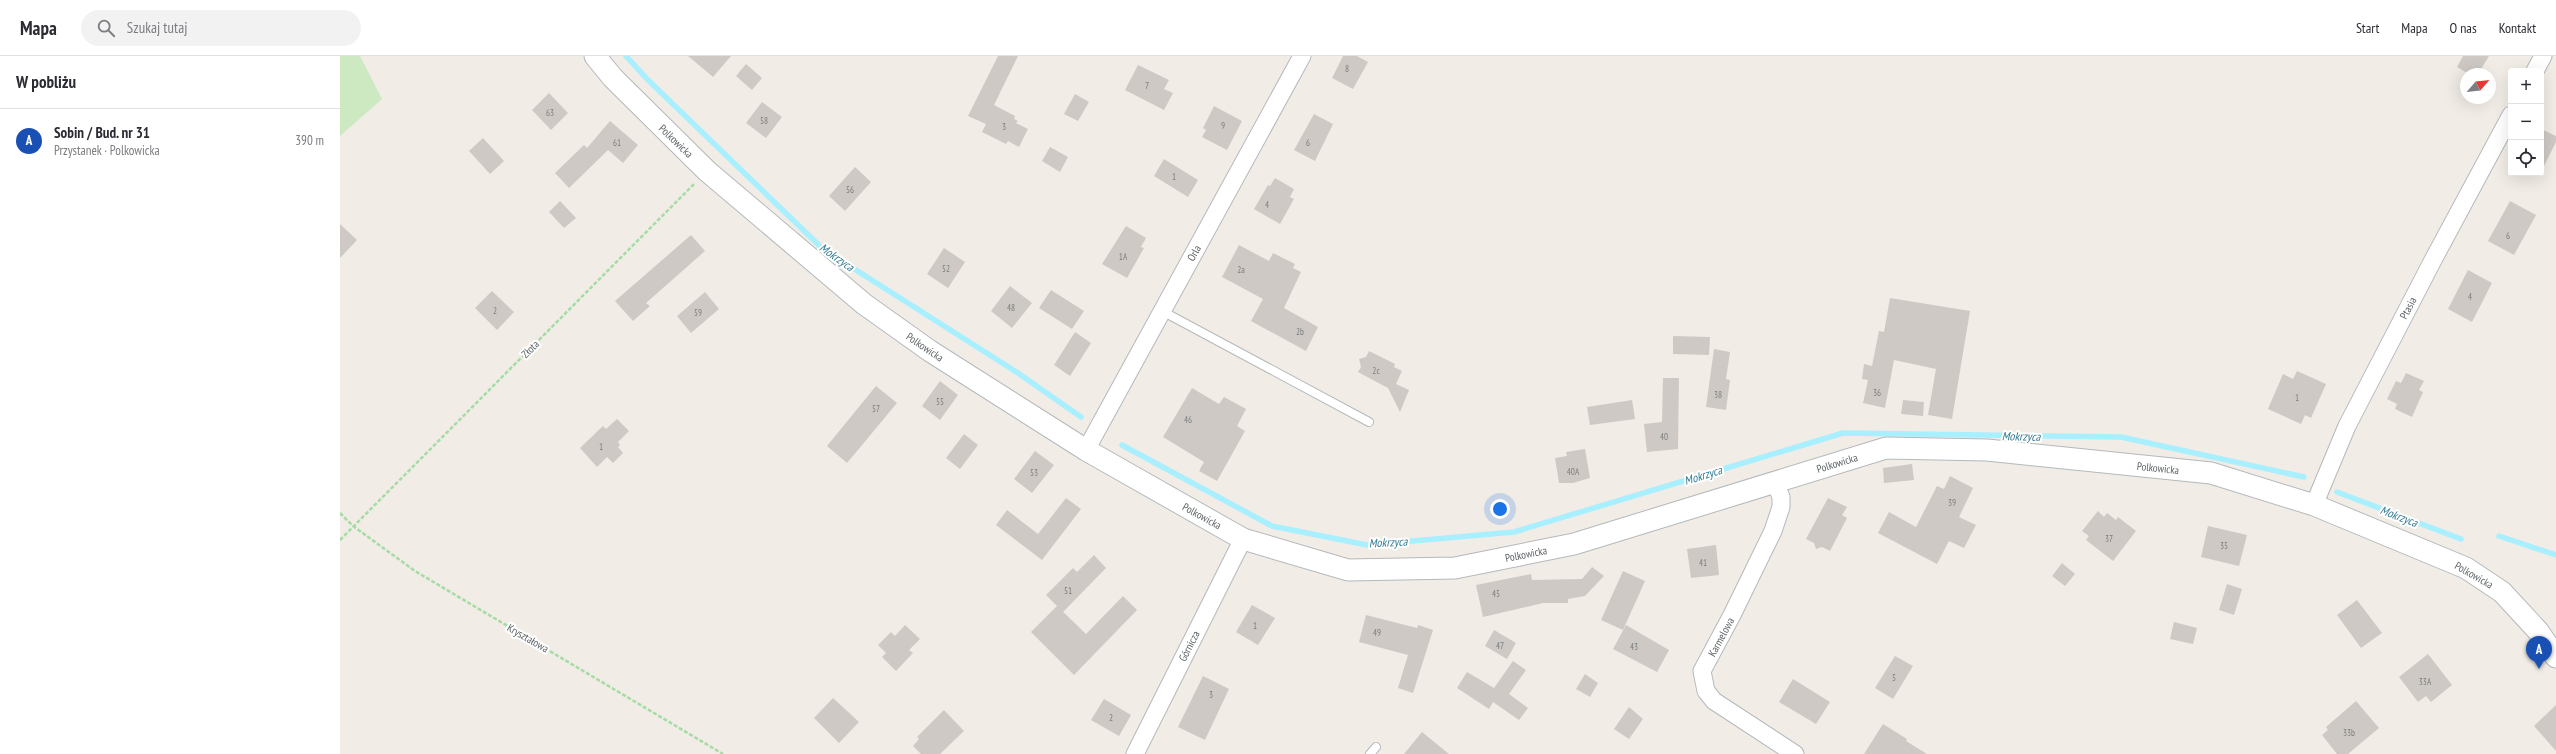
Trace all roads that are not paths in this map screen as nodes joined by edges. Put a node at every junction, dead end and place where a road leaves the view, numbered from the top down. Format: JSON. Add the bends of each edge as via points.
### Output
{"nodes":[{"id":1,"x":595,"y":56,"type":"edge"},
{"id":2,"x":1302,"y":56,"type":"edge"},
{"id":3,"x":2543,"y":56,"type":"edge"},
{"id":4,"x":2537,"y":68,"type":"edge"},
{"id":5,"x":2508,"y":121,"type":"edge"},
{"id":6,"x":1162,"y":311,"type":"junction"},
{"id":7,"x":1368,"y":422,"type":"dead end"},
{"id":8,"x":1086,"y":450,"type":"junction"},
{"id":9,"x":1775,"y":482,"type":"junction"},
{"id":10,"x":2314,"y":505,"type":"junction"},
{"id":11,"x":1243,"y":539,"type":"junction"},
{"id":12,"x":2556,"y":657,"type":"edge"},
{"id":13,"x":1376,"y":748,"type":"dead end"},
{"id":14,"x":1135,"y":754,"type":"edge"},
{"id":15,"x":1370,"y":754,"type":"edge"},
{"id":16,"x":1795,"y":754,"type":"edge"}],
"edges":[{"from":1,"to":8,"type":"street","name":"Polkowicka","via":[[613,78],[707,171],[864,304],[930,351]]},
{"from":2,"to":6,"type":"street","name":"Orla"},
{"from":3,"to":4,"type":"street"},
{"from":5,"to":10,"type":"street","name":"Ptasia","via":[[2350,420]]},
{"from":6,"to":7,"type":"lane"},
{"from":6,"to":8,"type":"street","name":"Orla"},
{"from":8,"to":11,"type":"street","name":"Polkowicka"},
{"from":9,"to":10,"type":"street","name":"Polkowicka","via":[[1886,448],[1987,450],[2211,473]]},
{"from":9,"to":11,"type":"street","name":"Polkowicka","via":[[1574,544],[1455,568],[1348,570]]},
{"from":9,"to":16,"type":"street","name":"Karmelowa","via":[[1781,497],[1781,507],[1773,531],[1702,671],[1702,681],[1714,701]]},
{"from":10,"to":12,"type":"street","name":"Polkowicka","via":[[2466,568],[2502,592],[2538,631]]},
{"from":11,"to":14,"type":"street","name":"Górnicza"},
{"from":13,"to":15,"type":"lane"}]}
